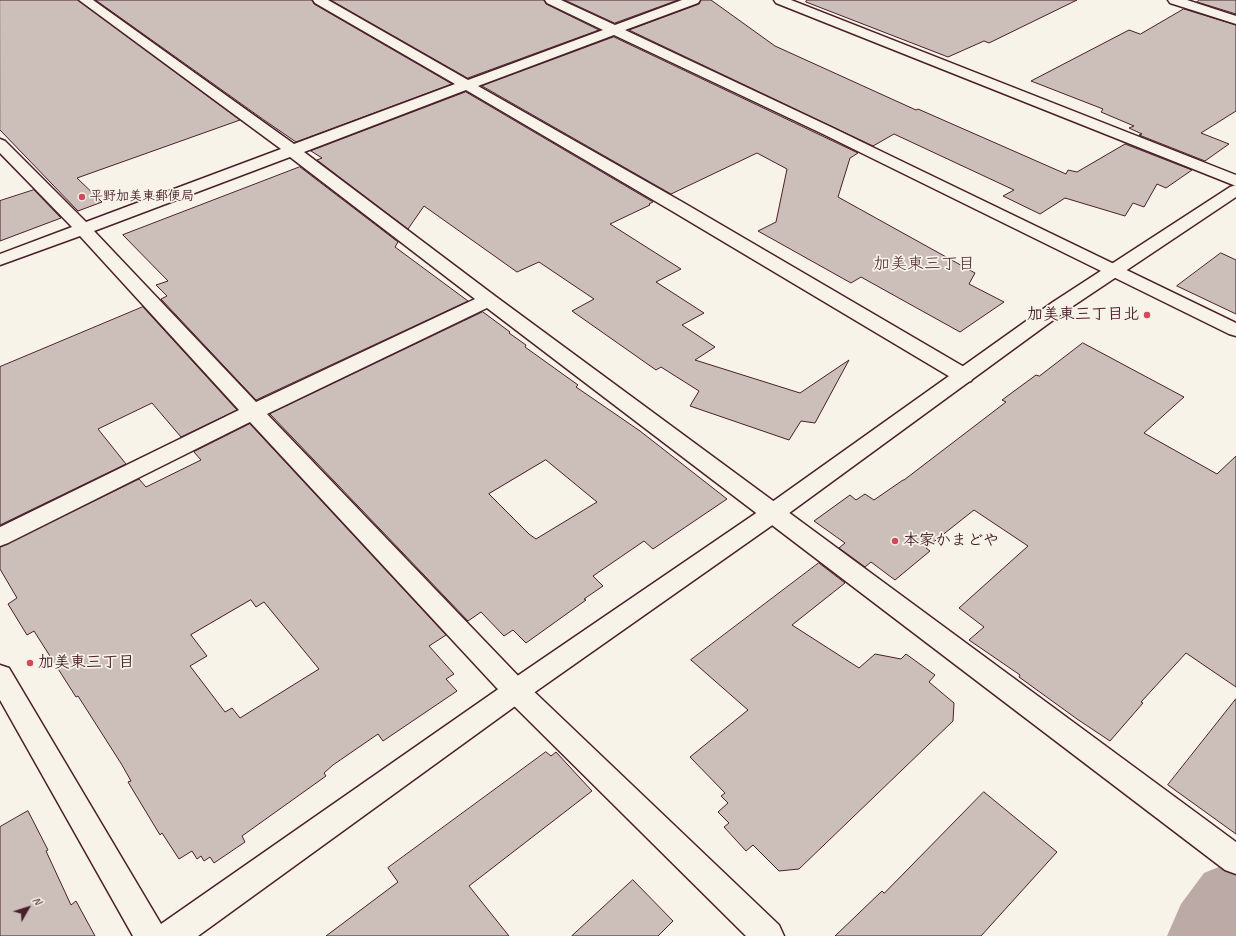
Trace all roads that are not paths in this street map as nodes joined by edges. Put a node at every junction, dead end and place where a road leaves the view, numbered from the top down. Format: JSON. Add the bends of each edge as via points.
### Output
{"nodes":[{"id":1,"x":85,"y":0,"type":"edge"},
{"id":2,"x":320,"y":0,"type":"edge"},
{"id":3,"x":551,"y":0,"type":"edge"},
{"id":4,"x":694,"y":0,"type":"edge"},
{"id":5,"x":780,"y":0,"type":"edge"},
{"id":6,"x":1174,"y":0,"type":"edge"},
{"id":7,"x":1236,"y":20,"type":"edge"},
{"id":8,"x":616,"y":30,"type":"junction"},
{"id":9,"x":467,"y":86,"type":"junction"},
{"id":10,"x":0,"y":144,"type":"edge"},
{"id":11,"x":293,"y":151,"type":"junction"},
{"id":12,"x":1236,"y":181,"type":"edge"},
{"id":13,"x":1236,"y":190,"type":"edge"},
{"id":14,"x":83,"y":229,"type":"junction"},
{"id":15,"x":0,"y":260,"type":"edge"},
{"id":16,"x":1114,"y":270,"type":"junction"},
{"id":17,"x":488,"y":300,"type":"junction"},
{"id":18,"x":1236,"y":330,"type":"edge"},
{"id":19,"x":964,"y":376,"type":"junction"},
{"id":20,"x":253,"y":412,"type":"junction"},
{"id":21,"x":772,"y":513,"type":"junction"},
{"id":22,"x":0,"y":538,"type":"edge"},
{"id":23,"x":0,"y":676,"type":"edge"},
{"id":24,"x":516,"y":691,"type":"junction"},
{"id":25,"x":1236,"y":860,"type":"edge"},
{"id":26,"x":150,"y":936,"type":"edge"},
{"id":27,"x":171,"y":936,"type":"edge"},
{"id":28,"x":768,"y":936,"type":"edge"}],
"edges":[{"from":1,"to":11,"type":"street"},
{"from":2,"to":9,"type":"street"},
{"from":3,"to":8,"type":"street"},
{"from":4,"to":8,"type":"street"},
{"from":5,"to":12,"type":"street"},
{"from":6,"to":7,"type":"street"},
{"from":8,"to":9,"type":"street"},
{"from":8,"to":16,"type":"street"},
{"from":9,"to":11,"type":"street"},
{"from":9,"to":19,"type":"street","via":[[678,206]]},
{"from":10,"to":14,"type":"street"},
{"from":11,"to":14,"type":"street"},
{"from":11,"to":17,"type":"street"},
{"from":13,"to":16,"type":"street"},
{"from":14,"to":15,"type":"street"},
{"from":14,"to":20,"type":"street"},
{"from":16,"to":18,"type":"street"},
{"from":16,"to":19,"type":"street"},
{"from":17,"to":20,"type":"street"},
{"from":17,"to":21,"type":"street"},
{"from":19,"to":21,"type":"street"},
{"from":20,"to":22,"type":"street"},
{"from":20,"to":24,"type":"street"},
{"from":21,"to":24,"type":"street"},
{"from":21,"to":25,"type":"street"},
{"from":23,"to":26,"type":"street"},
{"from":24,"to":27,"type":"street"},
{"from":24,"to":28,"type":"street"}]}
